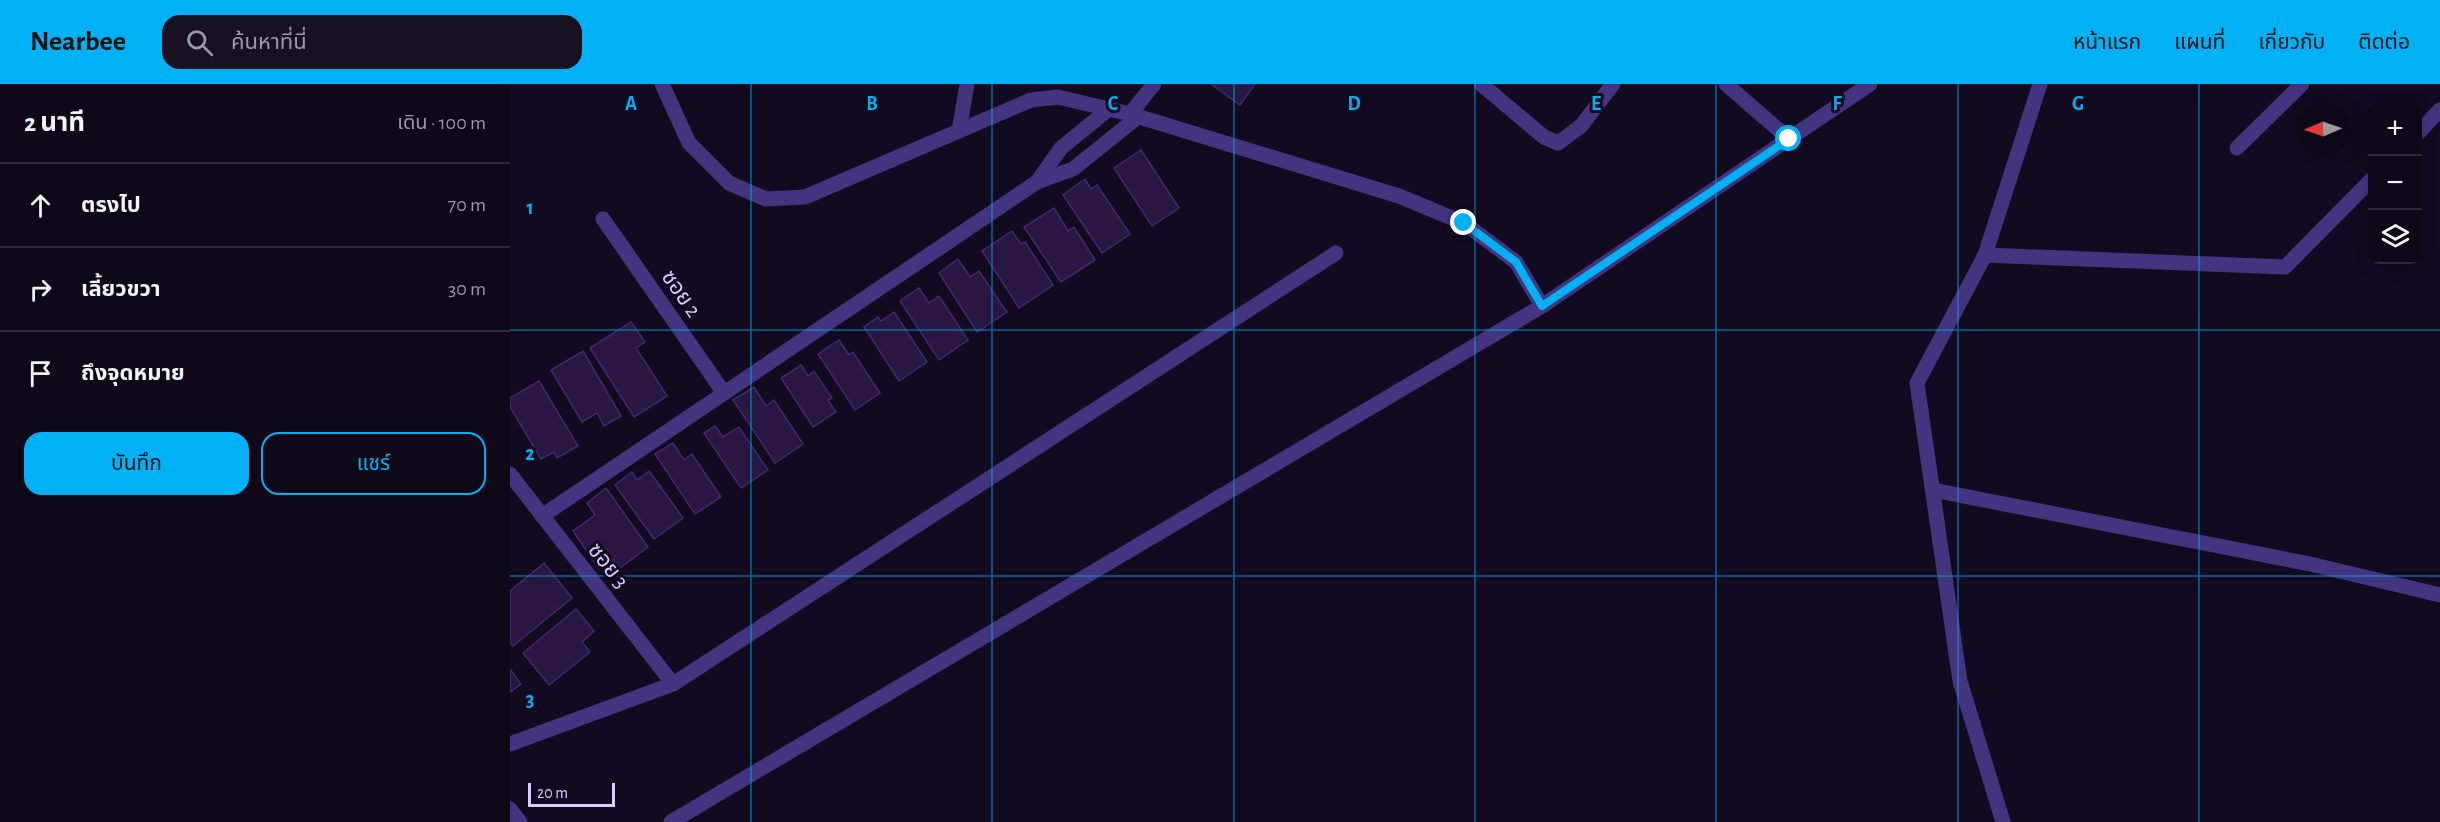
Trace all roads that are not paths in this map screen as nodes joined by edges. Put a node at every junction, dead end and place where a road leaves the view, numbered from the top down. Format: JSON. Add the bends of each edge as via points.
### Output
{"nodes":[{"id":1,"x":662,"y":84,"type":"edge"},
{"id":2,"x":968,"y":84,"type":"edge"},
{"id":3,"x":1154,"y":84,"type":"edge"},
{"id":4,"x":1481,"y":84,"type":"edge"},
{"id":5,"x":1613,"y":84,"type":"edge"},
{"id":6,"x":1726,"y":84,"type":"edge"},
{"id":7,"x":1870,"y":84,"type":"edge"},
{"id":8,"x":2040,"y":84,"type":"edge"},
{"id":9,"x":2302,"y":84,"type":"edge"},
{"id":10,"x":1109,"y":109,"type":"junction"},
{"id":11,"x":2440,"y":111,"type":"edge"},
{"id":12,"x":1135,"y":115,"type":"junction"},
{"id":13,"x":2422,"y":129,"type":"edge"},
{"id":14,"x":959,"y":131,"type":"junction"},
{"id":15,"x":1789,"y":139,"type":"junction"},
{"id":16,"x":2238,"y":148,"type":"dead end"},
{"id":17,"x":1037,"y":182,"type":"junction"},
{"id":18,"x":2368,"y":184,"type":"edge"},
{"id":19,"x":603,"y":219,"type":"dead end"},
{"id":20,"x":1336,"y":252,"type":"dead end"},
{"id":21,"x":1985,"y":255,"type":"junction"},
{"id":22,"x":1542,"y":306,"type":"junction"},
{"id":23,"x":724,"y":393,"type":"junction"},
{"id":24,"x":510,"y":474,"type":"edge"},
{"id":25,"x":1933,"y":490,"type":"junction"},
{"id":26,"x":542,"y":516,"type":"junction"},
{"id":27,"x":2440,"y":595,"type":"edge"},
{"id":28,"x":673,"y":684,"type":"junction"},
{"id":29,"x":510,"y":744,"type":"edge"},
{"id":30,"x":510,"y":809,"type":"edge"},
{"id":31,"x":520,"y":822,"type":"edge"},
{"id":32,"x":671,"y":822,"type":"edge"},
{"id":33,"x":2003,"y":822,"type":"edge"}],
"edges":[{"from":1,"to":14,"type":"street","via":[[689,143],[729,183],[766,198],[805,197]]},
{"from":2,"to":14,"type":"street"},
{"from":3,"to":12,"type":"street"},
{"from":4,"to":5,"type":"street","via":[[1544,137],[1558,143],[1581,126]]},
{"from":6,"to":15,"type":"street"},
{"from":7,"to":15,"type":"street"},
{"from":8,"to":21,"type":"street"},
{"from":9,"to":16,"type":"street"},
{"from":10,"to":12,"type":"street"},
{"from":10,"to":14,"type":"street","via":[[1058,97],[1031,100]]},
{"from":10,"to":17,"type":"street","via":[[1061,148]]},
{"from":11,"to":13,"type":"street"},
{"from":12,"to":17,"type":"street","via":[[1073,169]]},
{"from":12,"to":22,"type":"street","via":[[1399,196],[1464,223],[1516,262]]},
{"from":15,"to":22,"type":"street"},
{"from":17,"to":23,"type":"street"},
{"from":18,"to":21,"type":"street","via":[[2285,267]]},
{"from":19,"to":23,"type":"street","name":"ซอย 2"},
{"from":20,"to":28,"type":"street"},
{"from":21,"to":25,"type":"street","via":[[1917,383]]},
{"from":22,"to":32,"type":"street"},
{"from":23,"to":26,"type":"street"},
{"from":24,"to":26,"type":"street","name":"ซอย 3"},
{"from":25,"to":27,"type":"street","via":[[2310,564]]},
{"from":25,"to":33,"type":"street","via":[[1960,681]]},
{"from":26,"to":28,"type":"street","name":"ซอย 3"},
{"from":28,"to":29,"type":"street"},
{"from":30,"to":31,"type":"street"}]}
